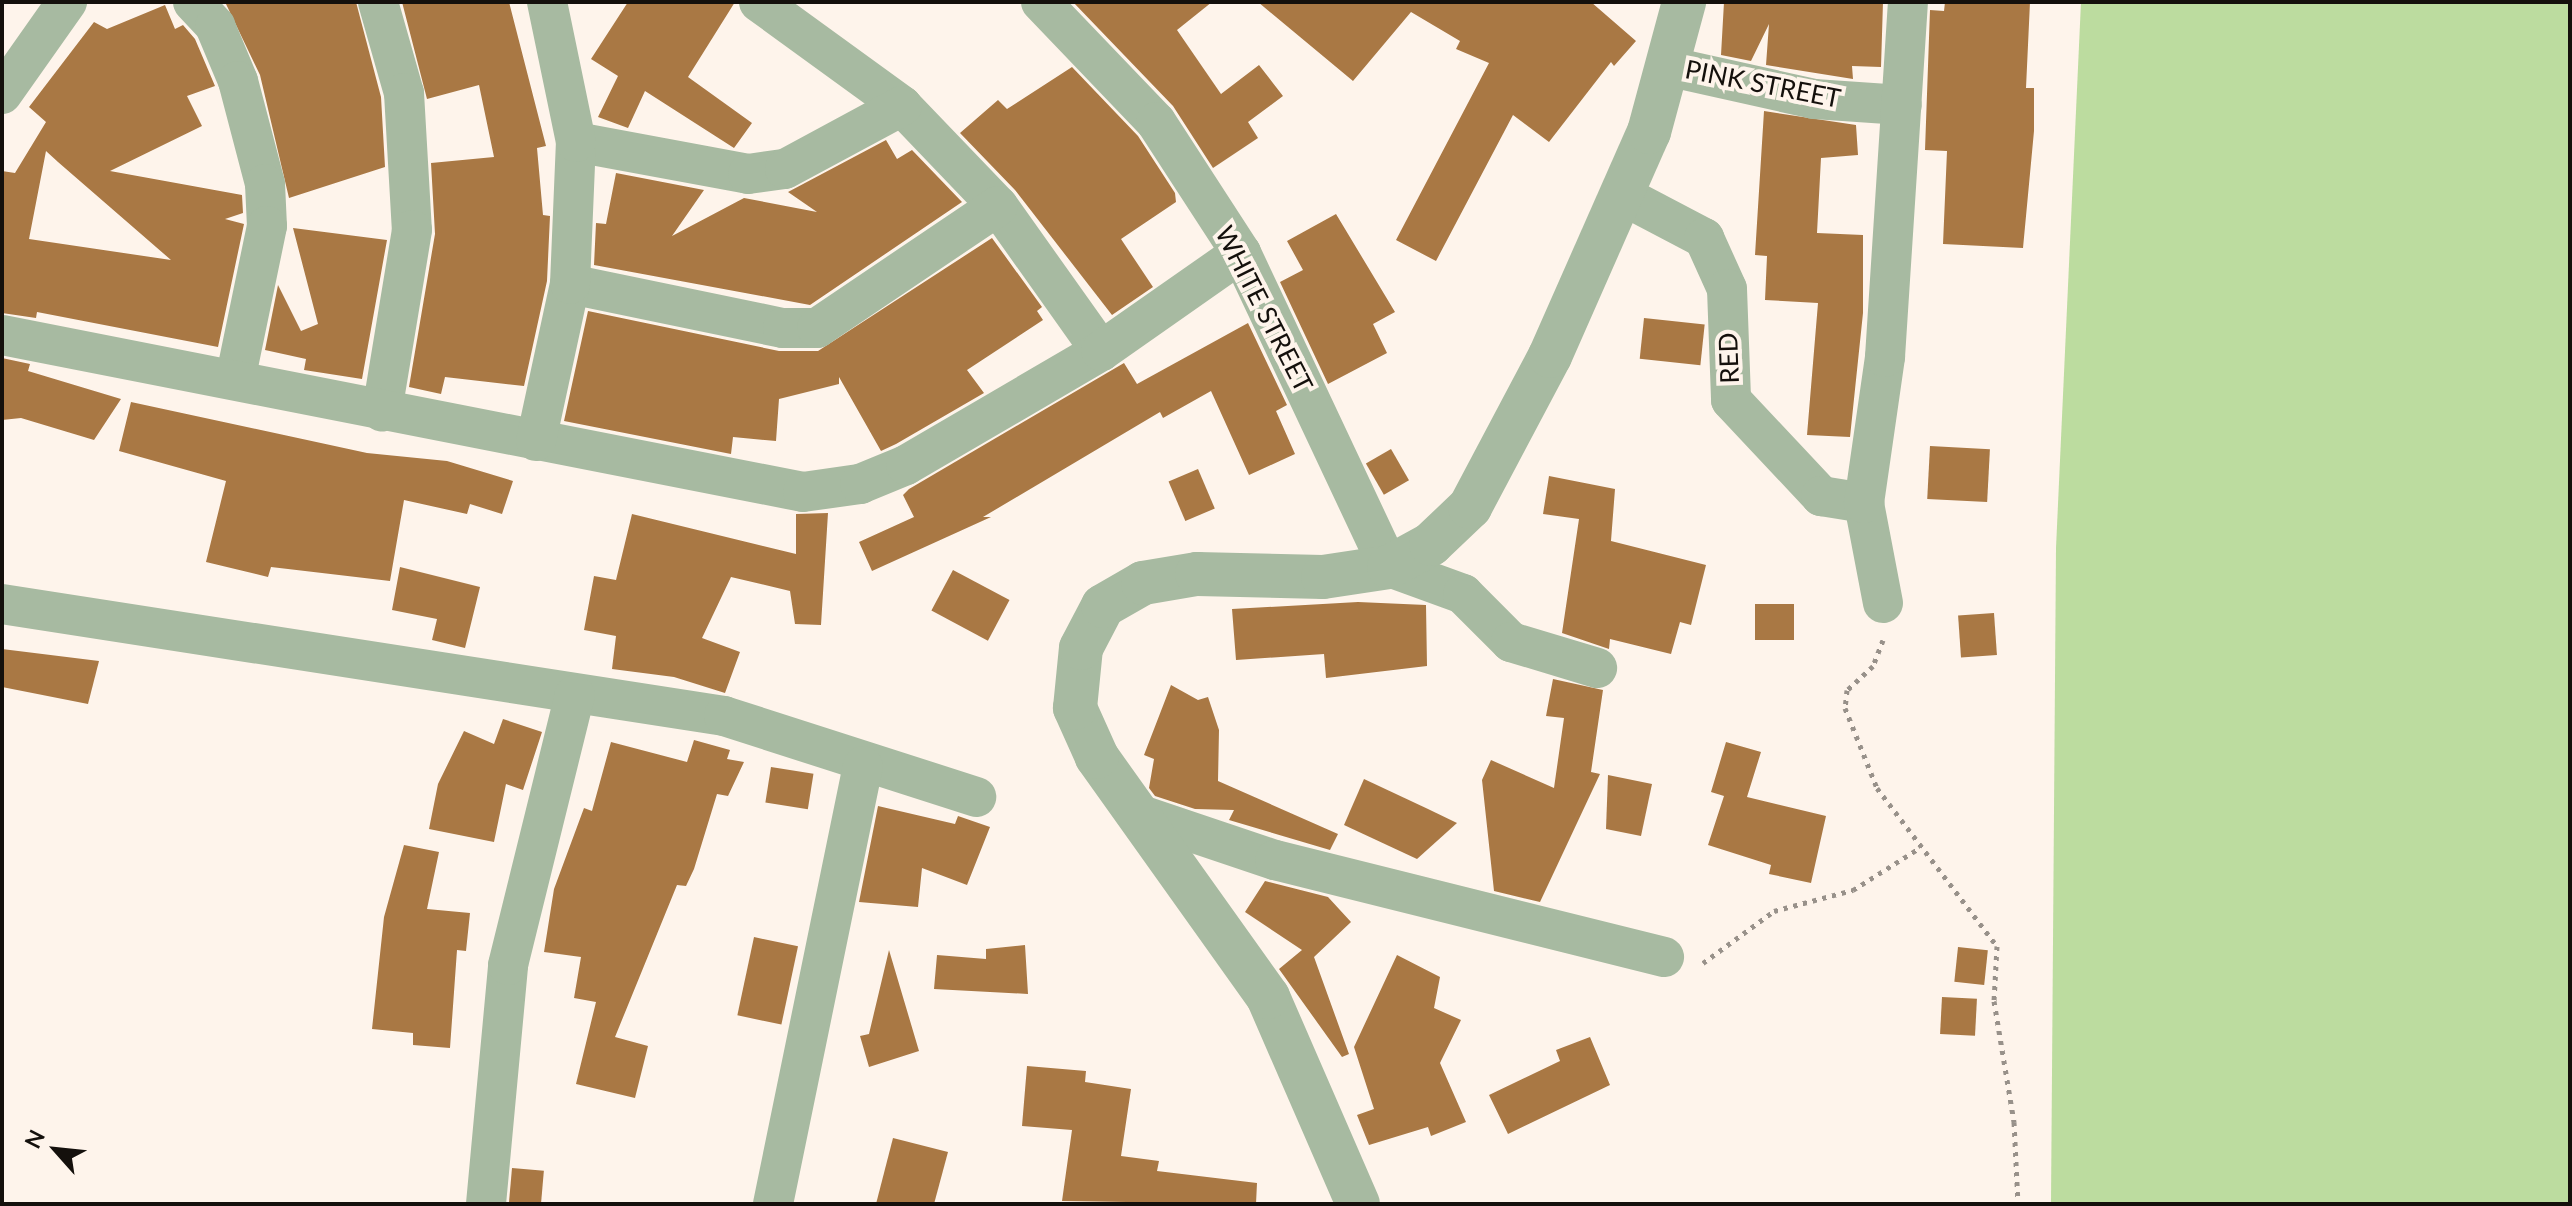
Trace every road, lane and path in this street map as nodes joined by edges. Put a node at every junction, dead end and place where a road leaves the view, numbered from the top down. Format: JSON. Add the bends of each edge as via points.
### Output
{"nodes":[{"id":1,"x":67,"y":2,"type":"edge"},
{"id":2,"x":193,"y":2,"type":"edge"},
{"id":3,"x":378,"y":2,"type":"edge"},
{"id":4,"x":547,"y":2,"type":"edge"},
{"id":5,"x":759,"y":2,"type":"edge"},
{"id":6,"x":1041,"y":2,"type":"edge"},
{"id":7,"x":1684,"y":2,"type":"edge"},
{"id":8,"x":1908,"y":2,"type":"edge"},
{"id":9,"x":1671,"y":67,"type":"junction"},
{"id":10,"x":2,"y":94,"type":"edge"},
{"id":11,"x":1902,"y":105,"type":"junction"},
{"id":12,"x":902,"y":106,"type":"junction"},
{"id":13,"x":576,"y":142,"type":"junction"},
{"id":14,"x":1622,"y":195,"type":"junction"},
{"id":15,"x":998,"y":206,"type":"junction"},
{"id":16,"x":1241,"y":253,"type":"junction"},
{"id":17,"x":570,"y":284,"type":"junction"},
{"id":18,"x":2,"y":335,"type":"edge"},
{"id":19,"x":1101,"y":351,"type":"junction"},
{"id":20,"x":236,"y":376,"type":"junction"},
{"id":21,"x":382,"y":412,"type":"junction"},
{"id":22,"x":536,"y":441,"type":"junction"},
{"id":23,"x":1864,"y":503,"type":"junction"},
{"id":24,"x":1389,"y":567,"type":"junction"},
{"id":25,"x":1883,"y":603,"type":"joint"},
{"id":26,"x":2,"y":604,"type":"edge"},
{"id":27,"x":1597,"y":668,"type":"dead end"},
{"id":28,"x":575,"y":695,"type":"junction"},
{"id":29,"x":863,"y":766,"type":"junction"},
{"id":30,"x":976,"y":797,"type":"dead end"},
{"id":31,"x":1135,"y":813,"type":"junction"},
{"id":32,"x":1921,"y":847,"type":"junction"},
{"id":33,"x":1664,"y":957,"type":"joint"},
{"id":34,"x":486,"y":1204,"type":"edge"},
{"id":35,"x":773,"y":1204,"type":"edge"},
{"id":36,"x":1358,"y":1204,"type":"edge"},
{"id":37,"x":2018,"y":1204,"type":"edge"}],
"edges":[{"from":1,"to":10,"type":"street"},
{"from":2,"to":20,"type":"street","via":[[215,26],[238,81],[265,184],[267,226]]},
{"from":3,"to":21,"type":"street","via":[[404,93],[412,230]]},
{"from":4,"to":13,"type":"street"},
{"from":5,"to":12,"type":"street"},
{"from":6,"to":16,"type":"street","name":"WHITE STREET","via":[[1156,122]]},
{"from":7,"to":9,"type":"street"},
{"from":8,"to":11,"type":"street"},
{"from":9,"to":11,"type":"street","name":"PINK STREET","via":[[1814,99]]},
{"from":9,"to":14,"type":"street"},
{"from":11,"to":23,"type":"street","via":[[1885,357]]},
{"from":12,"to":13,"type":"street","via":[[785,169],[748,174]]},
{"from":12,"to":15,"type":"street"},
{"from":13,"to":17,"type":"street"},
{"from":14,"to":23,"type":"street","name":"RED","via":[[1704,238],[1727,289],[1731,400],[1821,496]]},
{"from":14,"to":24,"type":"street","via":[[1504,452],[1470,507],[1431,544]]},
{"from":15,"to":17,"type":"street","via":[[817,328],[783,328]]},
{"from":15,"to":19,"type":"street"},
{"from":16,"to":19,"type":"street"},
{"from":16,"to":24,"type":"street","name":"WHITE STREET"},
{"from":17,"to":22,"type":"street"},
{"from":18,"to":20,"type":"street"},
{"from":19,"to":22,"type":"street","via":[[906,465],[860,484],[803,492]]},
{"from":20,"to":21,"type":"street"},
{"from":21,"to":22,"type":"street"},
{"from":23,"to":25,"type":"street"},
{"from":24,"to":27,"type":"street","via":[[1463,594],[1511,642]]},
{"from":24,"to":31,"type":"street","via":[[1323,577],[1197,574],[1143,583],[1103,606],[1081,648],[1075,708],[1097,757]]},
{"from":25,"to":32,"type":"path","via":[[1881,650],[1847,690],[1845,708],[1877,788]]},
{"from":26,"to":28,"type":"street"},
{"from":28,"to":29,"type":"street","via":[[724,716]]},
{"from":28,"to":34,"type":"street","via":[[508,965]]},
{"from":29,"to":30,"type":"street"},
{"from":29,"to":35,"type":"street"},
{"from":31,"to":33,"type":"street","via":[[1332,876]]},
{"from":31,"to":36,"type":"street","via":[[1268,997]]},
{"from":32,"to":33,"type":"path","via":[[1853,890],[1774,911],[1703,963]]},
{"from":32,"to":37,"type":"path","via":[[1970,902],[1997,946],[1994,1001],[2014,1122]]}]}
